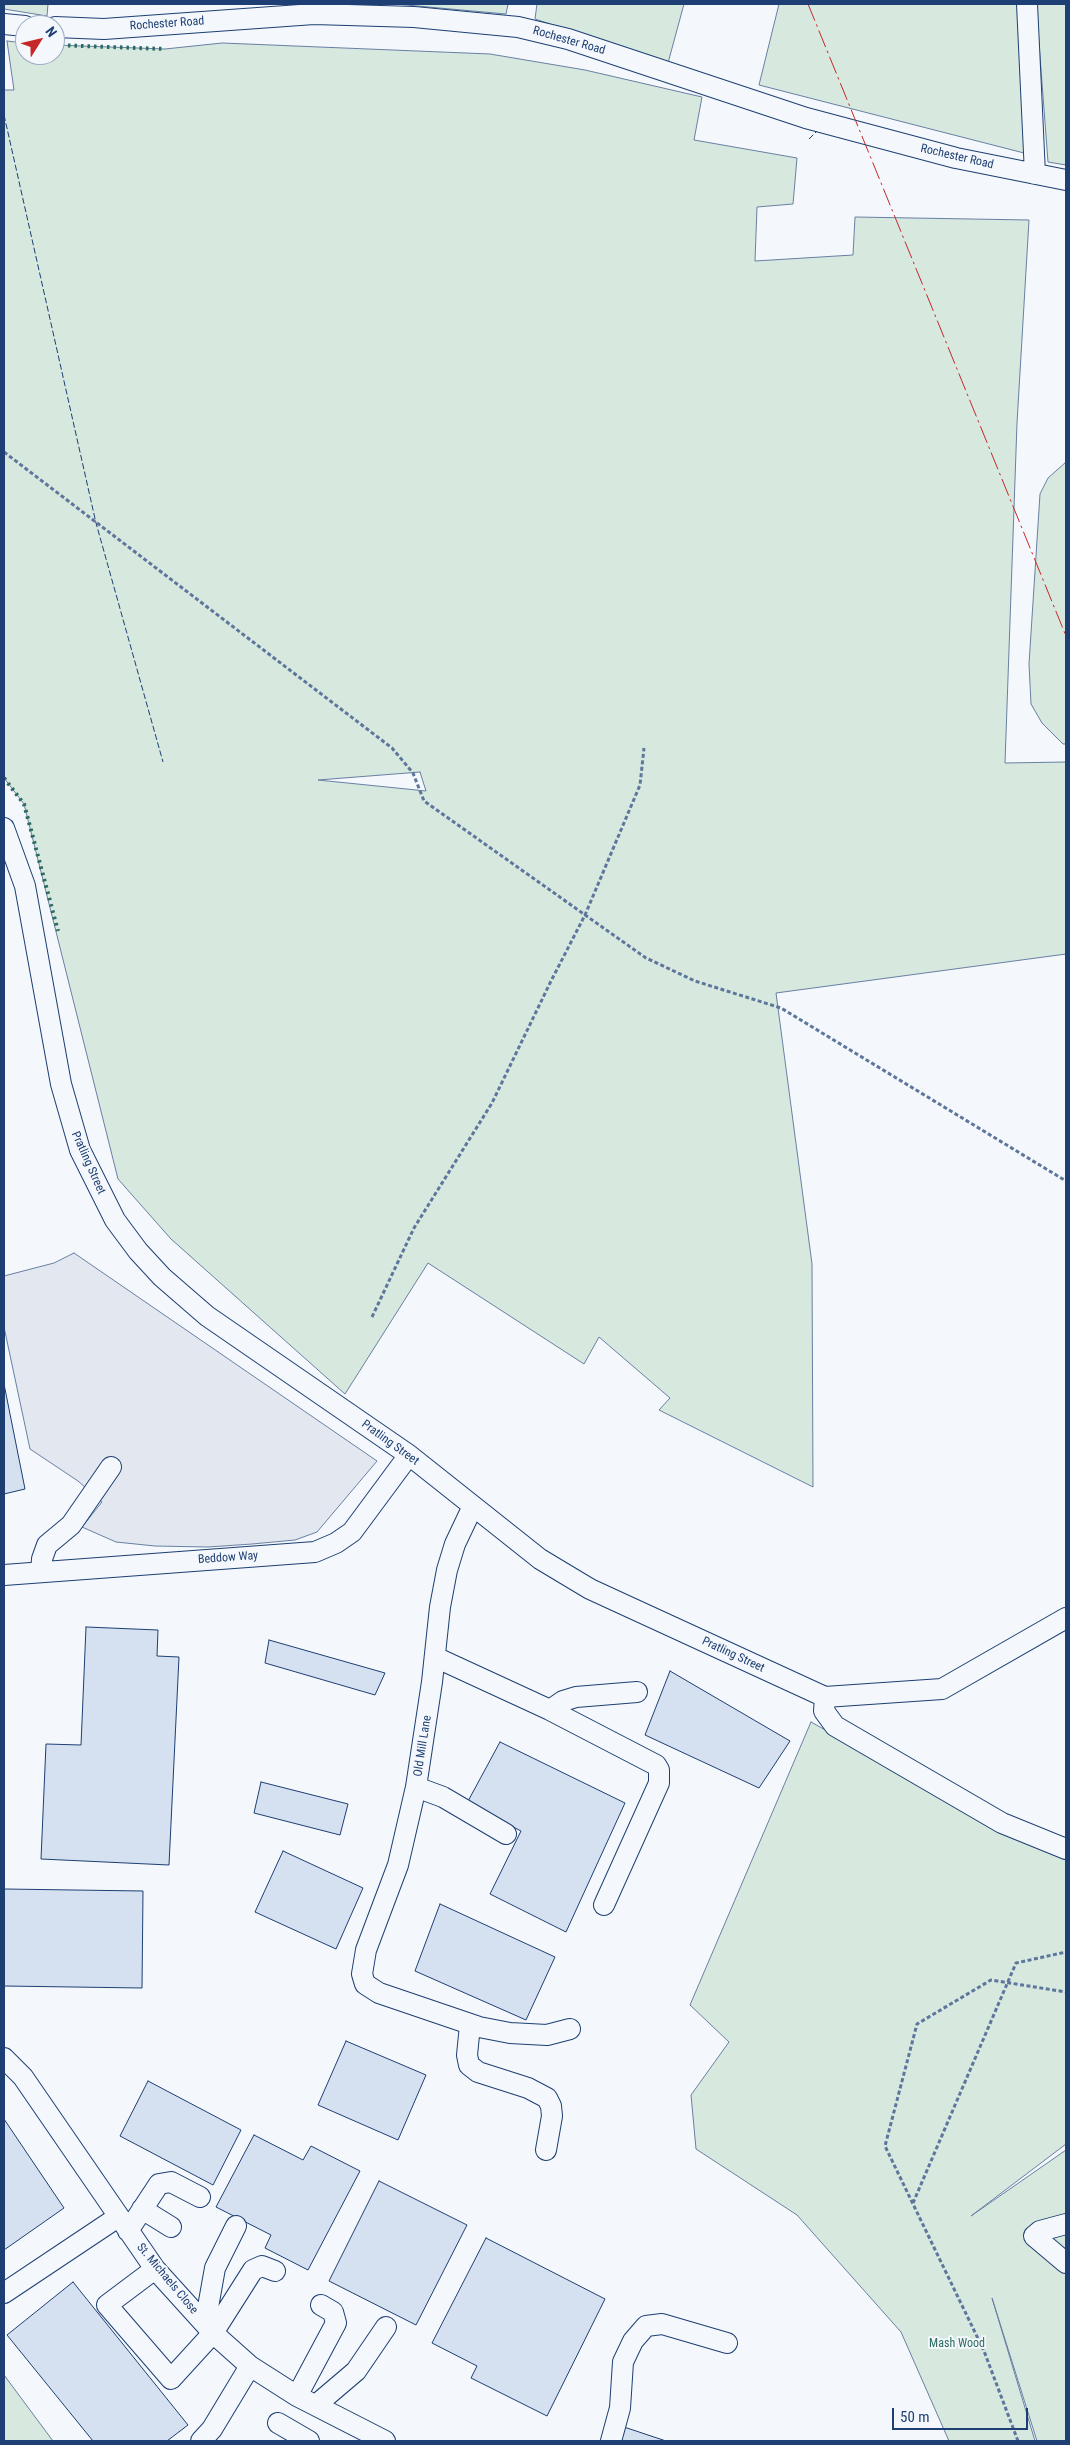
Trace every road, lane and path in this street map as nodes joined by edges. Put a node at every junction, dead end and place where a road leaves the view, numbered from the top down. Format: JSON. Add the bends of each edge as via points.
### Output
{"nodes":[{"id":1,"x":1027,"y":4,"type":"edge"},
{"id":2,"x":361,"y":10,"type":"edge"},
{"id":3,"x":65,"y":28,"type":"edge"},
{"id":4,"x":1035,"y":174,"type":"junction"},
{"id":5,"x":1066,"y":180,"type":"edge"},
{"id":6,"x":4,"y":452,"type":"edge"},
{"id":7,"x":644,"y":748,"type":"dead end"},
{"id":8,"x":4,"y":828,"type":"edge"},
{"id":9,"x":586,"y":915,"type":"junction"},
{"id":10,"x":1066,"y":1181,"type":"edge"},
{"id":11,"x":372,"y":1317,"type":"dead end"},
{"id":12,"x":409,"y":1455,"type":"junction"},
{"id":13,"x":111,"y":1467,"type":"dead end"},
{"id":14,"x":473,"y":1506,"type":"junction"},
{"id":15,"x":41,"y":1572,"type":"junction"},
{"id":16,"x":4,"y":1575,"type":"edge"},
{"id":17,"x":1066,"y":1618,"type":"edge"},
{"id":18,"x":435,"y":1657,"type":"junction"},
{"id":19,"x":637,"y":1692,"type":"dead end"},
{"id":20,"x":825,"y":1697,"type":"junction"},
{"id":21,"x":550,"y":1710,"type":"junction"},
{"id":22,"x":416,"y":1787,"type":"junction"},
{"id":23,"x":506,"y":1834,"type":"dead end"},
{"id":24,"x":1066,"y":1848,"type":"edge"},
{"id":25,"x":604,"y":1905,"type":"dead end"},
{"id":26,"x":1066,"y":1952,"type":"edge"},
{"id":27,"x":1007,"y":1982,"type":"junction"},
{"id":28,"x":1066,"y":1992,"type":"edge"},
{"id":29,"x":470,"y":2025,"type":"junction"},
{"id":30,"x":570,"y":2029,"type":"dead end"},
{"id":31,"x":4,"y":2058,"type":"edge"},
{"id":32,"x":546,"y":2150,"type":"dead end"},
{"id":33,"x":200,"y":2197,"type":"dead end"},
{"id":34,"x":913,"y":2204,"type":"junction"},
{"id":35,"x":142,"y":2209,"type":"junction"},
{"id":36,"x":123,"y":2224,"type":"junction"},
{"id":37,"x":1066,"y":2224,"type":"edge"},
{"id":38,"x":236,"y":2226,"type":"dead end"},
{"id":39,"x":171,"y":2227,"type":"dead end"},
{"id":40,"x":1066,"y":2263,"type":"edge"},
{"id":41,"x":155,"y":2269,"type":"junction"},
{"id":42,"x":275,"y":2271,"type":"dead end"},
{"id":43,"x":4,"y":2293,"type":"edge"},
{"id":44,"x":321,"y":2305,"type":"dead end"},
{"id":45,"x":386,"y":2327,"type":"dead end"},
{"id":46,"x":209,"y":2329,"type":"junction"},
{"id":47,"x":727,"y":2343,"type":"dead end"},
{"id":48,"x":250,"y":2366,"type":"junction"},
{"id":49,"x":297,"y":2396,"type":"junction"},
{"id":50,"x":316,"y":2405,"type":"junction"},
{"id":51,"x":278,"y":2423,"type":"dead end"},
{"id":52,"x":201,"y":2441,"type":"edge"},
{"id":53,"x":309,"y":2441,"type":"edge"},
{"id":54,"x":385,"y":2441,"type":"edge"},
{"id":55,"x":610,"y":2441,"type":"edge"},
{"id":56,"x":1018,"y":2441,"type":"edge"}],
"edges":[{"from":1,"to":4,"type":"street"},
{"from":2,"to":3,"type":"street","name":"Rochester Road"},
{"from":2,"to":4,"type":"street","name":"Rochester Road","via":[[518,27],[568,39],[806,118],[956,158]]},
{"from":4,"to":5,"type":"street","name":"Rochester Road"},
{"from":6,"to":9,"type":"path","via":[[392,748],[413,773],[424,801]]},
{"from":7,"to":9,"type":"path","via":[[640,785]]},
{"from":8,"to":12,"type":"street","name":"Pratling Street","via":[[25,886],[69,1118],[80,1150],[115,1220],[138,1252],[184,1297]]},
{"from":9,"to":10,"type":"path","via":[[646,958],[695,981],[781,1008]]},
{"from":9,"to":11,"type":"path","via":[[550,981],[492,1103],[414,1228]]},
{"from":12,"to":14,"type":"street","name":"Pratling Street"},
{"from":12,"to":15,"type":"street","name":"Beddow Way","via":[[352,1532],[315,1552]]},
{"from":13,"to":15,"type":"street","via":[[70,1525],[47,1545]]},
{"from":14,"to":18,"type":"street","name":"Old Mill Lane","via":[[447,1570]]},
{"from":14,"to":20,"type":"street","name":"Pratling Street","via":[[540,1559],[590,1589]]},
{"from":15,"to":16,"type":"street","name":"Beddow Way"},
{"from":17,"to":20,"type":"street","name":"Pratling Street","via":[[942,1688]]},
{"from":18,"to":21,"type":"street"},
{"from":18,"to":22,"type":"street","name":"Old Mill Lane"},
{"from":19,"to":21,"type":"street","via":[[576,1697]]},
{"from":20,"to":24,"type":"street","via":[[824,1711],[835,1726],[1002,1822]]},
{"from":21,"to":25,"type":"street","via":[[660,1770],[659,1783]]},
{"from":22,"to":23,"type":"street","via":[[443,1797]]},
{"from":22,"to":29,"type":"street","name":"Old Mill Lane","via":[[398,1865],[366,1950],[362,1974],[365,1984],[379,1993]]},
{"from":26,"to":27,"type":"path","via":[[1016,1963]]},
{"from":27,"to":28,"type":"path"},
{"from":27,"to":34,"type":"path"},
{"from":27,"to":34,"type":"path","via":[[991,1980],[917,2024],[885,2146]]},
{"from":29,"to":30,"type":"street","via":[[510,2033],[547,2035]]},
{"from":29,"to":32,"type":"street","via":[[469,2064],[478,2072],[528,2088],[547,2098],[552,2116]]},
{"from":31,"to":36,"type":"street","name":"St. Michaels Close","via":[[23,2077]]},
{"from":33,"to":35,"type":"street","via":[[165,2181],[159,2184]]},
{"from":34,"to":56,"type":"path","via":[[984,2351]]},
{"from":35,"to":36,"type":"street"},
{"from":35,"to":39,"type":"street"},
{"from":36,"to":41,"type":"street","name":"St. Michaels Close"},
{"from":36,"to":43,"type":"street"},
{"from":37,"to":40,"type":"street","via":[[1040,2231],[1034,2236]]},
{"from":38,"to":46,"type":"street","via":[[215,2268]]},
{"from":41,"to":46,"type":"street","name":"St. Michaels Close"},
{"from":41,"to":46,"type":"street","via":[[107,2305],[171,2379]]},
{"from":42,"to":46,"type":"street","via":[[262,2266],[253,2270]]},
{"from":44,"to":49,"type":"street","via":[[333,2312],[336,2323]]},
{"from":45,"to":50,"type":"street","via":[[356,2371]]},
{"from":46,"to":48,"type":"street","name":"St. Michaels Close"},
{"from":47,"to":55,"type":"street","via":[[662,2324],[646,2326],[633,2341],[623,2362],[620,2408]]},
{"from":48,"to":49,"type":"street","name":"St. Michaels Close"},
{"from":48,"to":52,"type":"street"},
{"from":49,"to":50,"type":"street","name":"St. Michaels Close"},
{"from":50,"to":54,"type":"street","name":"St. Michaels Close"},
{"from":51,"to":53,"type":"street"}]}
